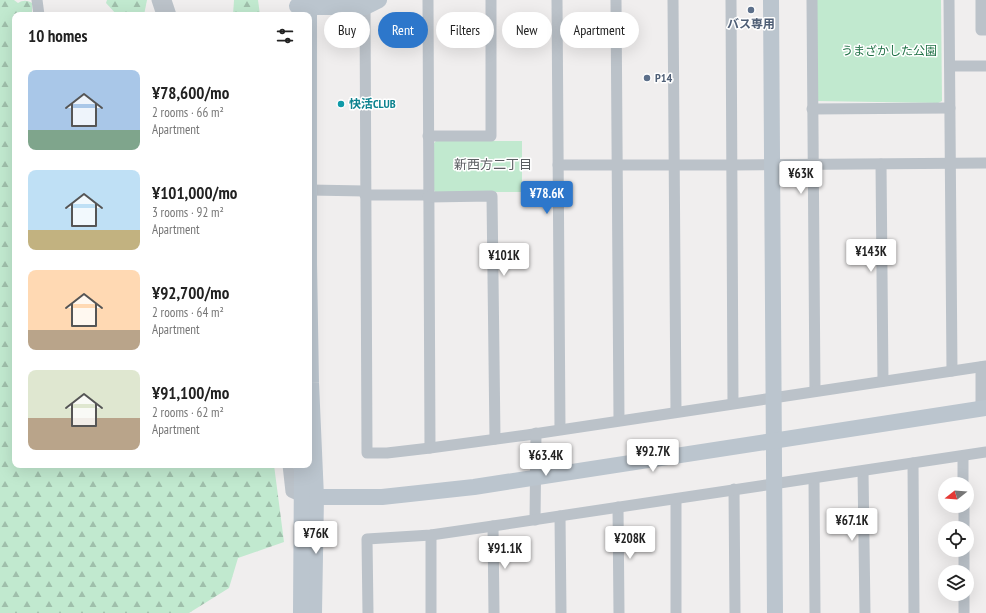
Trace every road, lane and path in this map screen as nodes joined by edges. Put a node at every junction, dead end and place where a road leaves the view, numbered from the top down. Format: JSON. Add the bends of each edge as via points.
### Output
{"nodes":[{"id":1,"x":37,"y":0,"type":"edge"},
{"id":2,"x":157,"y":0,"type":"edge"},
{"id":3,"x":166,"y":0,"type":"edge"},
{"id":4,"x":428,"y":0,"type":"edge"},
{"id":5,"x":490,"y":0,"type":"edge"},
{"id":6,"x":557,"y":0,"type":"edge"},
{"id":7,"x":616,"y":0,"type":"edge"},
{"id":8,"x":673,"y":0,"type":"edge"},
{"id":9,"x":731,"y":0,"type":"edge"},
{"id":10,"x":771,"y":0,"type":"edge"},
{"id":11,"x":812,"y":0,"type":"edge"},
{"id":12,"x":949,"y":0,"type":"edge"},
{"id":13,"x":981,"y":0,"type":"edge"},
{"id":14,"x":369,"y":2,"type":"edge"},
{"id":15,"x":302,"y":7,"type":"edge"},
{"id":16,"x":39,"y":12,"type":"edge"},
{"id":17,"x":161,"y":12,"type":"edge"},
{"id":18,"x":170,"y":12,"type":"edge"},
{"id":19,"x":986,"y":30,"type":"edge"},
{"id":20,"x":950,"y":66,"type":"junction"},
{"id":21,"x":986,"y":66,"type":"edge"},
{"id":22,"x":950,"y":108,"type":"junction"},
{"id":23,"x":812,"y":109,"type":"junction"},
{"id":24,"x":428,"y":136,"type":"junction"},
{"id":25,"x":951,"y":163,"type":"junction"},
{"id":26,"x":986,"y":163,"type":"edge"},
{"id":27,"x":558,"y":164,"type":"junction"},
{"id":28,"x":812,"y":164,"type":"junction"},
{"id":29,"x":881,"y":164,"type":"junction"},
{"id":30,"x":616,"y":165,"type":"junction"},
{"id":31,"x":674,"y":165,"type":"junction"},
{"id":32,"x":732,"y":165,"type":"junction"},
{"id":33,"x":772,"y":165,"type":"junction"},
{"id":34,"x":312,"y":190,"type":"edge"},
{"id":35,"x":365,"y":193,"type":"junction"},
{"id":36,"x":428,"y":196,"type":"junction"},
{"id":37,"x":983,"y":366,"type":"edge"},
{"id":38,"x":952,"y":371,"type":"junction"},
{"id":39,"x":883,"y":381,"type":"junction"},
{"id":40,"x":815,"y":391,"type":"junction"},
{"id":41,"x":774,"y":397,"type":"junction"},
{"id":42,"x":733,"y":403,"type":"junction"},
{"id":43,"x":983,"y":408,"type":"edge"},
{"id":44,"x":676,"y":412,"type":"junction"},
{"id":45,"x":619,"y":420,"type":"junction"},
{"id":46,"x":560,"y":429,"type":"junction"},
{"id":47,"x":536,"y":433,"type":"junction"},
{"id":48,"x":495,"y":439,"type":"junction"},
{"id":49,"x":774,"y":441,"type":"junction"},
{"id":50,"x":430,"y":448,"type":"junction"},
{"id":51,"x":986,"y":452,"type":"edge"},
{"id":52,"x":963,"y":456,"type":"junction"},
{"id":53,"x":913,"y":463,"type":"junction"},
{"id":54,"x":288,"y":468,"type":"edge"},
{"id":55,"x":303,"y":468,"type":"edge"},
{"id":56,"x":309,"y":468,"type":"edge"},
{"id":57,"x":310,"y":468,"type":"edge"},
{"id":58,"x":863,"y":471,"type":"junction"},
{"id":59,"x":535,"y":477,"type":"junction"},
{"id":60,"x":964,"y":477,"type":"edge"},
{"id":61,"x":814,"y":479,"type":"junction"},
{"id":62,"x":774,"y":484,"type":"junction"},
{"id":63,"x":734,"y":489,"type":"junction"},
{"id":64,"x":309,"y":497,"type":"junction"},
{"id":65,"x":676,"y":499,"type":"junction"},
{"id":66,"x":618,"y":507,"type":"junction"},
{"id":67,"x":560,"y":516,"type":"junction"},
{"id":68,"x":535,"y":520,"type":"junction"},
{"id":69,"x":493,"y":526,"type":"junction"},
{"id":70,"x":431,"y":535,"type":"junction"},
{"id":71,"x":964,"y":601,"type":"edge"},
{"id":72,"x":302,"y":613,"type":"edge"},
{"id":73,"x":314,"y":613,"type":"edge"},
{"id":74,"x":368,"y":613,"type":"edge"},
{"id":75,"x":431,"y":613,"type":"edge"},
{"id":76,"x":494,"y":613,"type":"edge"},
{"id":77,"x":561,"y":613,"type":"edge"},
{"id":78,"x":619,"y":613,"type":"edge"},
{"id":79,"x":676,"y":613,"type":"edge"},
{"id":80,"x":735,"y":613,"type":"edge"},
{"id":81,"x":775,"y":613,"type":"edge"},
{"id":82,"x":815,"y":613,"type":"edge"},
{"id":83,"x":865,"y":613,"type":"edge"},
{"id":84,"x":914,"y":613,"type":"edge"},
{"id":85,"x":964,"y":613,"type":"edge"}],
"edges":[{"from":1,"to":16,"type":"street"},
{"from":2,"to":17,"type":"street"},
{"from":3,"to":18,"type":"street"},
{"from":4,"to":24,"type":"street"},
{"from":5,"to":24,"type":"street","via":[[491,136]]},
{"from":6,"to":27,"type":"street"},
{"from":7,"to":30,"type":"street"},
{"from":8,"to":31,"type":"street"},
{"from":9,"to":32,"type":"street"},
{"from":10,"to":33,"type":"street"},
{"from":11,"to":23,"type":"street"},
{"from":12,"to":20,"type":"street"},
{"from":13,"to":19,"type":"street","via":[[981,30]]},
{"from":14,"to":15,"type":"street"},
{"from":14,"to":35,"type":"street"},
{"from":20,"to":21,"type":"street"},
{"from":20,"to":22,"type":"street"},
{"from":22,"to":23,"type":"street"},
{"from":22,"to":25,"type":"street"},
{"from":23,"to":28,"type":"street"},
{"from":24,"to":36,"type":"street"},
{"from":25,"to":26,"type":"street"},
{"from":25,"to":29,"type":"street"},
{"from":25,"to":38,"type":"street"},
{"from":27,"to":30,"type":"street"},
{"from":27,"to":46,"type":"street"},
{"from":28,"to":29,"type":"street"},
{"from":28,"to":33,"type":"street"},
{"from":28,"to":40,"type":"street"},
{"from":29,"to":39,"type":"street"},
{"from":30,"to":31,"type":"street"},
{"from":30,"to":45,"type":"street"},
{"from":31,"to":32,"type":"street"},
{"from":31,"to":44,"type":"street"},
{"from":32,"to":33,"type":"street"},
{"from":32,"to":42,"type":"street"},
{"from":33,"to":41,"type":"street"},
{"from":34,"to":35,"type":"street"},
{"from":35,"to":36,"type":"street"},
{"from":35,"to":50,"type":"street","via":[[367,453]]},
{"from":36,"to":48,"type":"street","via":[[492,196]]},
{"from":36,"to":50,"type":"street"},
{"from":37,"to":38,"type":"street"},
{"from":37,"to":43,"type":"street"},
{"from":38,"to":39,"type":"street"},
{"from":39,"to":40,"type":"street"},
{"from":40,"to":41,"type":"street"},
{"from":41,"to":42,"type":"street"},
{"from":41,"to":49,"type":"street"},
{"from":42,"to":44,"type":"street"},
{"from":43,"to":49,"type":"street"},
{"from":44,"to":45,"type":"street"},
{"from":45,"to":46,"type":"street"},
{"from":46,"to":47,"type":"street"},
{"from":47,"to":48,"type":"street"},
{"from":47,"to":59,"type":"street"},
{"from":48,"to":50,"type":"street"},
{"from":49,"to":59,"type":"street"},
{"from":49,"to":62,"type":"street"},
{"from":51,"to":52,"type":"street"},
{"from":52,"to":53,"type":"street"},
{"from":52,"to":60,"type":"street"},
{"from":53,"to":58,"type":"street"},
{"from":53,"to":84,"type":"street"},
{"from":54,"to":64,"type":"street","via":[[291,492]]},
{"from":55,"to":64,"type":"street"},
{"from":56,"to":64,"type":"street"},
{"from":57,"to":64,"type":"street"},
{"from":58,"to":61,"type":"street"},
{"from":58,"to":83,"type":"street"},
{"from":59,"to":64,"type":"street","via":[[374,497]]},
{"from":59,"to":68,"type":"street"},
{"from":61,"to":62,"type":"street"},
{"from":61,"to":82,"type":"street"},
{"from":62,"to":63,"type":"street"},
{"from":62,"to":81,"type":"street"},
{"from":63,"to":65,"type":"street"},
{"from":63,"to":80,"type":"street"},
{"from":64,"to":72,"type":"street","via":[[301,583]]},
{"from":64,"to":73,"type":"street"},
{"from":65,"to":66,"type":"street"},
{"from":65,"to":79,"type":"street"},
{"from":66,"to":67,"type":"street"},
{"from":66,"to":78,"type":"street"},
{"from":67,"to":68,"type":"street"},
{"from":67,"to":77,"type":"street"},
{"from":68,"to":69,"type":"street"},
{"from":69,"to":70,"type":"street"},
{"from":69,"to":76,"type":"street"},
{"from":70,"to":74,"type":"street","via":[[367,540]]},
{"from":70,"to":75,"type":"street"},
{"from":71,"to":85,"type":"street"}]}
